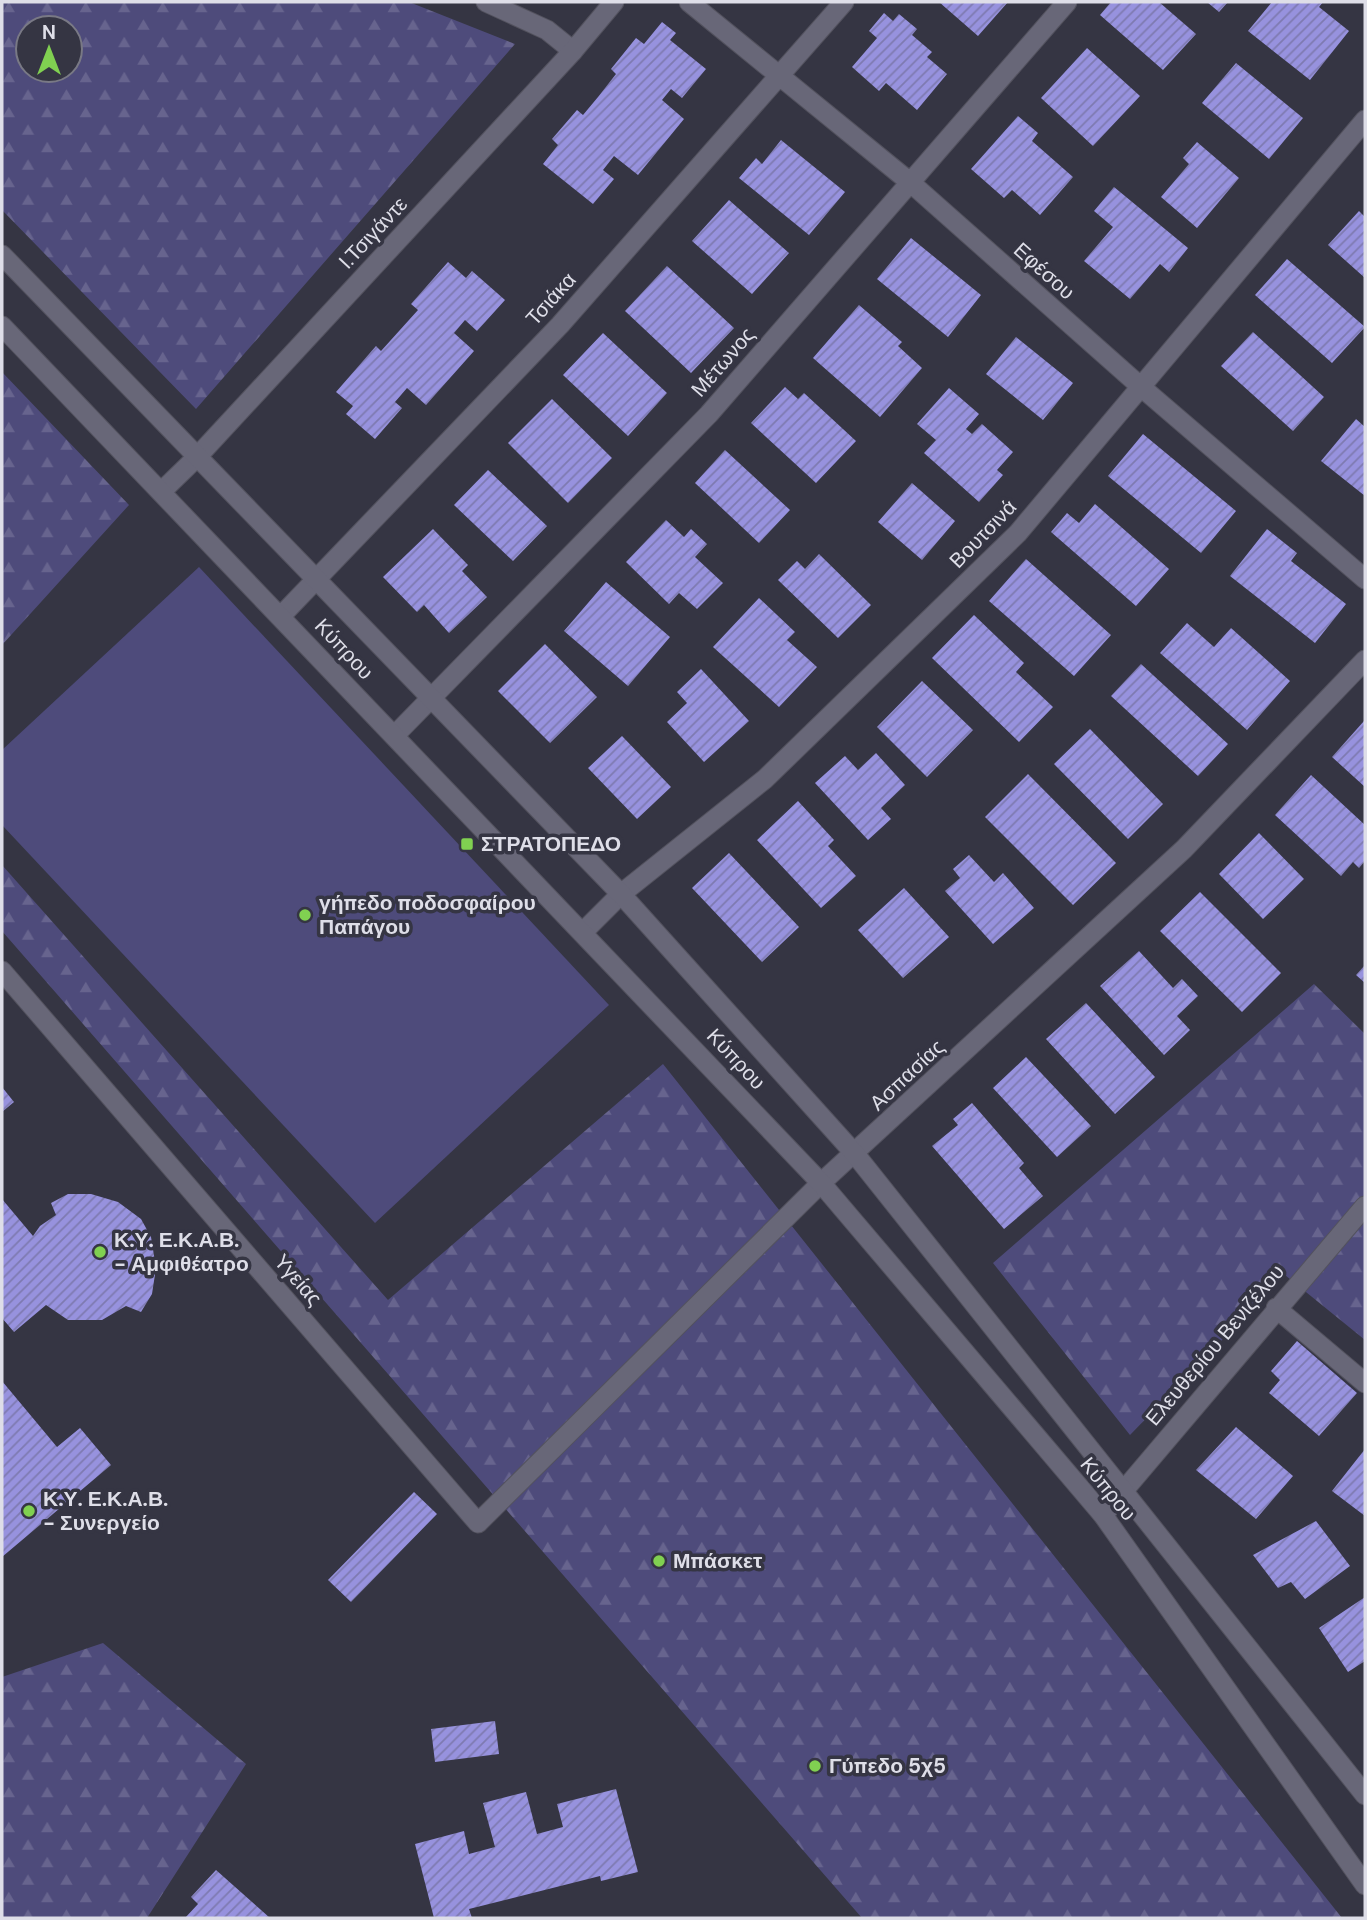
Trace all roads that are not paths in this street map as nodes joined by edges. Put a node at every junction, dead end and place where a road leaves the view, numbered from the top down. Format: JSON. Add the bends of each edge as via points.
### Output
{"nodes":[{"id":1,"x":486,"y":2,"type":"edge"},
{"id":2,"x":614,"y":2,"type":"edge"},
{"id":3,"x":689,"y":2,"type":"edge"},
{"id":4,"x":844,"y":2,"type":"edge"},
{"id":5,"x":1067,"y":2,"type":"edge"},
{"id":6,"x":573,"y":51,"type":"junction"},
{"id":7,"x":779,"y":76,"type":"junction"},
{"id":8,"x":1365,"y":120,"type":"edge"},
{"id":9,"x":911,"y":183,"type":"junction"},
{"id":10,"x":2,"y":255,"type":"edge"},
{"id":11,"x":2,"y":326,"type":"edge"},
{"id":12,"x":1140,"y":386,"type":"junction"},
{"id":13,"x":197,"y":457,"type":"junction"},
{"id":14,"x":162,"y":491,"type":"junction"},
{"id":15,"x":1365,"y":579,"type":"edge"},
{"id":16,"x":317,"y":580,"type":"junction"},
{"id":17,"x":281,"y":616,"type":"junction"},
{"id":18,"x":1365,"y":660,"type":"edge"},
{"id":19,"x":432,"y":699,"type":"junction"},
{"id":20,"x":395,"y":735,"type":"junction"},
{"id":21,"x":621,"y":894,"type":"junction"},
{"id":22,"x":584,"y":932,"type":"junction"},
{"id":23,"x":2,"y":971,"type":"edge"},
{"id":24,"x":855,"y":1154,"type":"junction"},
{"id":25,"x":821,"y":1183,"type":"junction"},
{"id":26,"x":1365,"y":1206,"type":"edge"},
{"id":27,"x":1276,"y":1308,"type":"junction"},
{"id":28,"x":1365,"y":1383,"type":"edge"},
{"id":29,"x":1123,"y":1488,"type":"junction"},
{"id":30,"x":1103,"y":1515,"type":"junction"},
{"id":31,"x":478,"y":1523,"type":"joint"},
{"id":32,"x":1365,"y":1795,"type":"edge"},
{"id":33,"x":1365,"y":1885,"type":"edge"}],
"edges":[{"from":1,"to":6,"type":"street","via":[[547,30]]},
{"from":2,"to":6,"type":"street","name":"Ι.Τσιγάντε"},
{"from":3,"to":7,"type":"street","name":"Εφέσου"},
{"from":4,"to":7,"type":"street","name":"Τσιάκα"},
{"from":5,"to":9,"type":"street","name":"Μέτωνος"},
{"from":6,"to":13,"type":"street","name":"Ι.Τσιγάντε"},
{"from":7,"to":9,"type":"street","name":"Εφέσου"},
{"from":7,"to":16,"type":"street","name":"Τσιάκα","via":[[559,325]]},
{"from":8,"to":12,"type":"street","name":"Βουτσινά"},
{"from":9,"to":12,"type":"street","name":"Εφέσου"},
{"from":9,"to":19,"type":"street","name":"Μέτωνος","via":[[709,414]]},
{"from":10,"to":13,"type":"street","name":"Κύπρου"},
{"from":11,"to":14,"type":"street","name":"Κύπρου"},
{"from":12,"to":15,"type":"street","name":"Εφέσου"},
{"from":12,"to":21,"type":"street","name":"Βουτσινά","via":[[1018,533],[765,779]]},
{"from":13,"to":14,"type":"street","name":"Ι.Τσιγάντε"},
{"from":13,"to":16,"type":"street","name":"Κύπρου"},
{"from":14,"to":17,"type":"street","name":"Κύπρου"},
{"from":16,"to":17,"type":"street","name":"Τσιάκα"},
{"from":16,"to":19,"type":"street","name":"Κύπρου"},
{"from":17,"to":20,"type":"street","name":"Κύπρου"},
{"from":18,"to":24,"type":"street","name":"Ασπασίας","via":[[1184,849]]},
{"from":19,"to":20,"type":"street","name":"Μέτωνος"},
{"from":19,"to":21,"type":"street","name":"Κύπρου"},
{"from":20,"to":22,"type":"street","name":"Κύπρου"},
{"from":21,"to":22,"type":"street","name":"Βουτσινά"},
{"from":21,"to":24,"type":"street","name":"Κύπρου"},
{"from":22,"to":25,"type":"street","name":"Κύπρου"},
{"from":23,"to":31,"type":"street","name":"Υγείας"},
{"from":24,"to":25,"type":"street","name":"Ασπασίας"},
{"from":24,"to":29,"type":"street","name":"Κύπρου"},
{"from":25,"to":30,"type":"street","name":"Κύπρου"},
{"from":25,"to":31,"type":"street","name":"Ασπασίας"},
{"from":26,"to":27,"type":"street","name":"Ελευθερίου Βενιζέλου"},
{"from":27,"to":28,"type":"street"},
{"from":27,"to":29,"type":"street","name":"Ελευθερίου Βενιζέλου"},
{"from":29,"to":30,"type":"street","name":"Ελευθερίου Βενιζέλου"},
{"from":29,"to":32,"type":"street","name":"Κύπρου"},
{"from":30,"to":33,"type":"street","name":"Κύπρου"}]}
